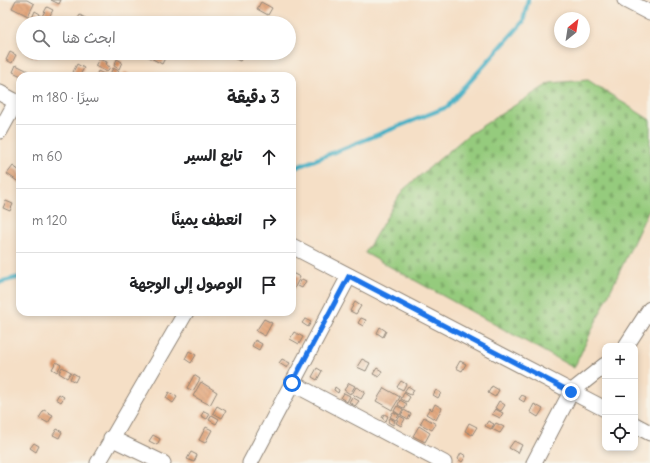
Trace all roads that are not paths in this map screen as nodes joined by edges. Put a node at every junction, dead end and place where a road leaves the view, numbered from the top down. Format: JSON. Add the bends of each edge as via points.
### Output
{"nodes":[{"id":1,"x":625,"y":0,"type":"edge"},
{"id":2,"x":650,"y":13,"type":"edge"},
{"id":3,"x":0,"y":93,"type":"edge"},
{"id":4,"x":16,"y":102,"type":"edge"},
{"id":5,"x":16,"y":106,"type":"edge"},
{"id":6,"x":0,"y":131,"type":"edge"},
{"id":7,"x":296,"y":248,"type":"edge"},
{"id":8,"x":349,"y":276,"type":"junction"},
{"id":9,"x":650,"y":309,"type":"edge"},
{"id":10,"x":184,"y":316,"type":"edge"},
{"id":11,"x":628,"y":343,"type":"edge"},
{"id":12,"x":602,"y":367,"type":"edge"},
{"id":13,"x":292,"y":383,"type":"junction"},
{"id":14,"x":571,"y":392,"type":"junction"},
{"id":15,"x":602,"y":408,"type":"edge"},
{"id":16,"x":638,"y":427,"type":"edge"},
{"id":17,"x":650,"y":433,"type":"edge"},
{"id":18,"x":111,"y":438,"type":"junction"},
{"id":19,"x":98,"y":463,"type":"edge"},
{"id":20,"x":163,"y":463,"type":"edge"},
{"id":21,"x":250,"y":463,"type":"edge"},
{"id":22,"x":444,"y":463,"type":"edge"},
{"id":23,"x":534,"y":463,"type":"edge"}],
"edges":[{"from":1,"to":2,"type":"street"},
{"from":3,"to":4,"type":"street"},
{"from":5,"to":6,"type":"street"},
{"from":7,"to":8,"type":"street"},
{"from":8,"to":13,"type":"street"},
{"from":8,"to":14,"type":"street"},
{"from":9,"to":11,"type":"street"},
{"from":10,"to":18,"type":"street"},
{"from":12,"to":14,"type":"street"},
{"from":13,"to":21,"type":"street"},
{"from":13,"to":22,"type":"street"},
{"from":14,"to":15,"type":"street"},
{"from":14,"to":23,"type":"street"},
{"from":16,"to":17,"type":"street"},
{"from":18,"to":19,"type":"street"},
{"from":18,"to":20,"type":"street"}]}
